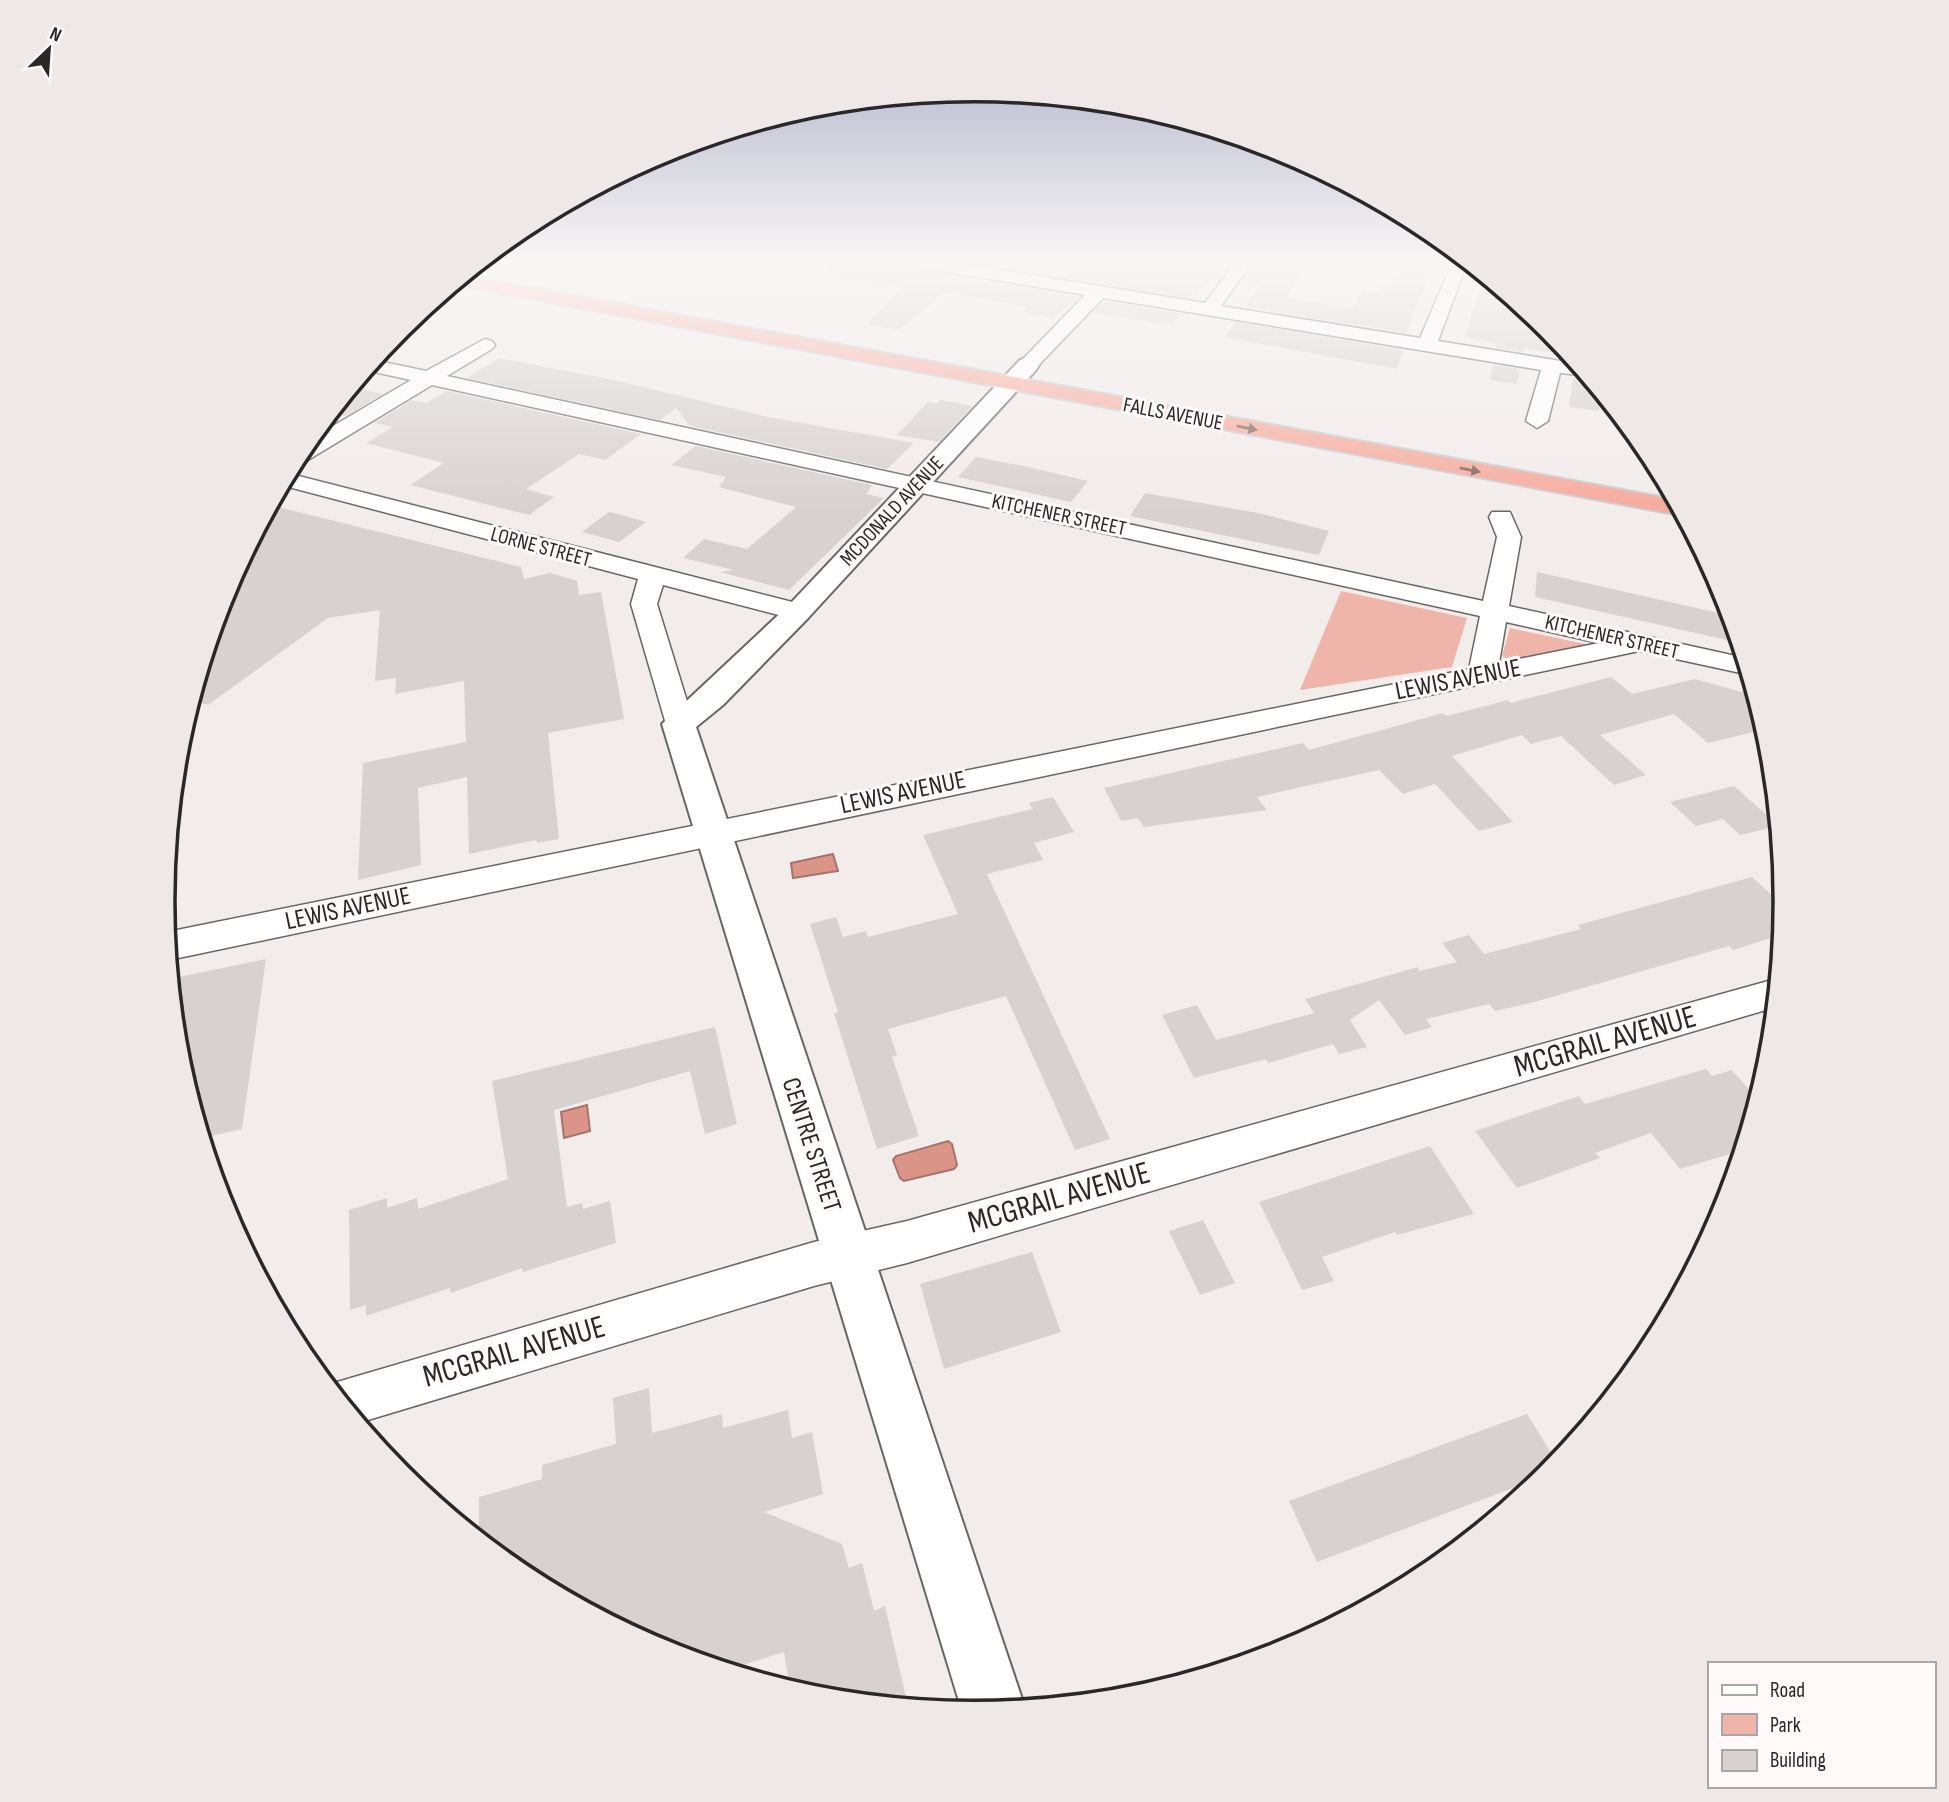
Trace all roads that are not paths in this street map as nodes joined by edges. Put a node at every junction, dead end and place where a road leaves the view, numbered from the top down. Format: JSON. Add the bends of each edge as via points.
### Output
{"nodes":[{"id":1,"x":485,"y":345,"type":"dead end"},
{"id":2,"x":847,"y":345,"type":"edge"},
{"id":3,"x":877,"y":345,"type":"edge"},
{"id":4,"x":1048,"y":345,"type":"edge"},
{"id":5,"x":1427,"y":345,"type":"edge"},
{"id":6,"x":1552,"y":366,"type":"junction"},
{"id":7,"x":379,"y":367,"type":"edge"},
{"id":8,"x":1571,"y":369,"type":"edge"},
{"id":9,"x":1020,"y":374,"type":"junction"},
{"id":10,"x":429,"y":379,"type":"junction"},
{"id":11,"x":1286,"y":412,"type":"dead end"},
{"id":12,"x":1537,"y":421,"type":"dead end"},
{"id":13,"x":1394,"y":432,"type":"dead end"},
{"id":14,"x":319,"y":444,"type":"edge"},
{"id":15,"x":294,"y":482,"type":"edge"},
{"id":16,"x":1655,"y":482,"type":"edge"},
{"id":17,"x":917,"y":484,"type":"junction"},
{"id":18,"x":1670,"y":507,"type":"edge"},
{"id":19,"x":1501,"y":517,"type":"dead end"},
{"id":20,"x":652,"y":576,"type":"junction"},
{"id":21,"x":1493,"y":610,"type":"junction"},
{"id":22,"x":798,"y":612,"type":"junction"},
{"id":23,"x":1639,"y":643,"type":"junction"},
{"id":24,"x":1738,"y":665,"type":"edge"},
{"id":25,"x":1482,"y":676,"type":"junction"},
{"id":26,"x":679,"y":724,"type":"junction"},
{"id":27,"x":715,"y":832,"type":"junction"},
{"id":28,"x":177,"y":944,"type":"edge"},
{"id":29,"x":1768,"y":995,"type":"edge"},
{"id":30,"x":846,"y":1255,"type":"junction"},
{"id":31,"x":350,"y":1401,"type":"edge"},
{"id":32,"x":990,"y":1700,"type":"edge"}],
"edges":[{"from":1,"to":10,"type":"street"},
{"from":2,"to":9,"type":"highway","name":"FALLS AVENUE"},
{"from":3,"to":9,"type":"highway","name":"FALLS AVENUE"},
{"from":4,"to":9,"type":"street","name":"MCDONALD AVENUE"},
{"from":5,"to":6,"type":"street"},
{"from":6,"to":8,"type":"street"},
{"from":6,"to":12,"type":"street"},
{"from":7,"to":10,"type":"street","name":"KITCHENER STREET"},
{"from":9,"to":11,"type":"highway","name":"FALLS AVENUE"},
{"from":9,"to":17,"type":"street","name":"MCDONALD AVENUE"},
{"from":9,"to":18,"type":"highway","name":"FALLS AVENUE","one_way":true},
{"from":10,"to":14,"type":"street"},
{"from":10,"to":17,"type":"street","name":"KITCHENER STREET"},
{"from":13,"to":16,"type":"highway"},
{"from":15,"to":20,"type":"street","name":"LORNE STREET"},
{"from":17,"to":21,"type":"street","name":"KITCHENER STREET"},
{"from":17,"to":22,"type":"street","name":"MCDONALD AVENUE"},
{"from":19,"to":21,"type":"street","via":[[1509,537]]},
{"from":20,"to":22,"type":"street","name":"LORNE STREET"},
{"from":20,"to":26,"type":"street","name":"CENTRE STREET","via":[[644,604]]},
{"from":21,"to":23,"type":"street","name":"KITCHENER STREET"},
{"from":21,"to":25,"type":"street"},
{"from":22,"to":26,"type":"street","name":"MCDONALD AVENUE","via":[[712,698]]},
{"from":23,"to":24,"type":"street","name":"KITCHENER STREET"},
{"from":23,"to":25,"type":"street","name":"LEWIS AVENUE"},
{"from":25,"to":27,"type":"street","name":"LEWIS AVENUE"},
{"from":26,"to":27,"type":"street","name":"CENTRE STREET"},
{"from":27,"to":28,"type":"street","name":"LEWIS AVENUE"},
{"from":27,"to":30,"type":"street","name":"CENTRE STREET"},
{"from":29,"to":30,"type":"street","name":"MCGRAIL AVENUE","via":[[906,1242]]},
{"from":30,"to":31,"type":"street","name":"MCGRAIL AVENUE"},
{"from":30,"to":32,"type":"street","name":"CENTRE STREET"}]}
